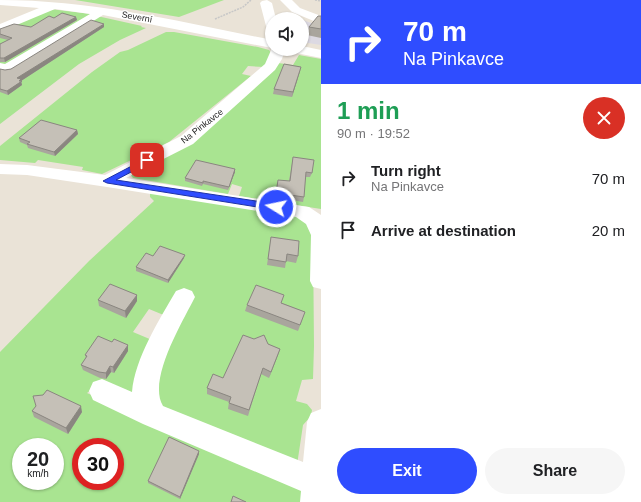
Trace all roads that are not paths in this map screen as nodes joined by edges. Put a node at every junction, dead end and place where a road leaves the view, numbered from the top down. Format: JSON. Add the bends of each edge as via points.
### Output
{"nodes":[{"id":1,"x":286,"y":0,"type":"edge"},
{"id":2,"x":0,"y":2,"type":"edge"},
{"id":3,"x":266,"y":3,"type":"dead end"},
{"id":4,"x":54,"y":5,"type":"junction"},
{"id":5,"x":102,"y":11,"type":"junction"},
{"id":6,"x":268,"y":12,"type":"edge"},
{"id":7,"x":321,"y":20,"type":"edge"},
{"id":8,"x":3,"y":24,"type":"edge"},
{"id":9,"x":265,"y":43,"type":"edge"},
{"id":10,"x":309,"y":52,"type":"edge"},
{"id":11,"x":321,"y":54,"type":"edge"},
{"id":12,"x":276,"y":56,"type":"edge"},
{"id":13,"x":8,"y":69,"type":"edge"},
{"id":14,"x":0,"y":169,"type":"edge"},
{"id":15,"x":107,"y":181,"type":"junction"},
{"id":16,"x":321,"y":281,"type":"edge"},
{"id":17,"x":184,"y":297,"type":"dead end"},
{"id":18,"x":102,"y":391,"type":"dead end"},
{"id":19,"x":153,"y":415,"type":"junction"},
{"id":20,"x":321,"y":422,"type":"edge"},
{"id":21,"x":316,"y":492,"type":"edge"}],
"edges":[{"from":1,"to":7,"type":"street","via":[[296,10]]},
{"from":2,"to":4,"type":"street","name":"Severní"},
{"from":3,"to":6,"type":"street"},
{"from":4,"to":5,"type":"street","name":"Severní"},
{"from":4,"to":8,"type":"street"},
{"from":5,"to":9,"type":"street","name":"Severní"},
{"from":5,"to":13,"type":"street"},
{"from":10,"to":11,"type":"street"},
{"from":12,"to":15,"type":"street","name":"Na Pinkavce","via":[[270,67],[186,140]]},
{"from":14,"to":15,"type":"street","via":[[27,170]]},
{"from":15,"to":16,"type":"street","via":[[263,204],[309,215],[321,235]]},
{"from":17,"to":19,"type":"street","via":[[160,344],[147,380],[144,394]]},
{"from":18,"to":19,"type":"street"},
{"from":19,"to":21,"type":"street"},
{"from":20,"to":21,"type":"street"}]}
